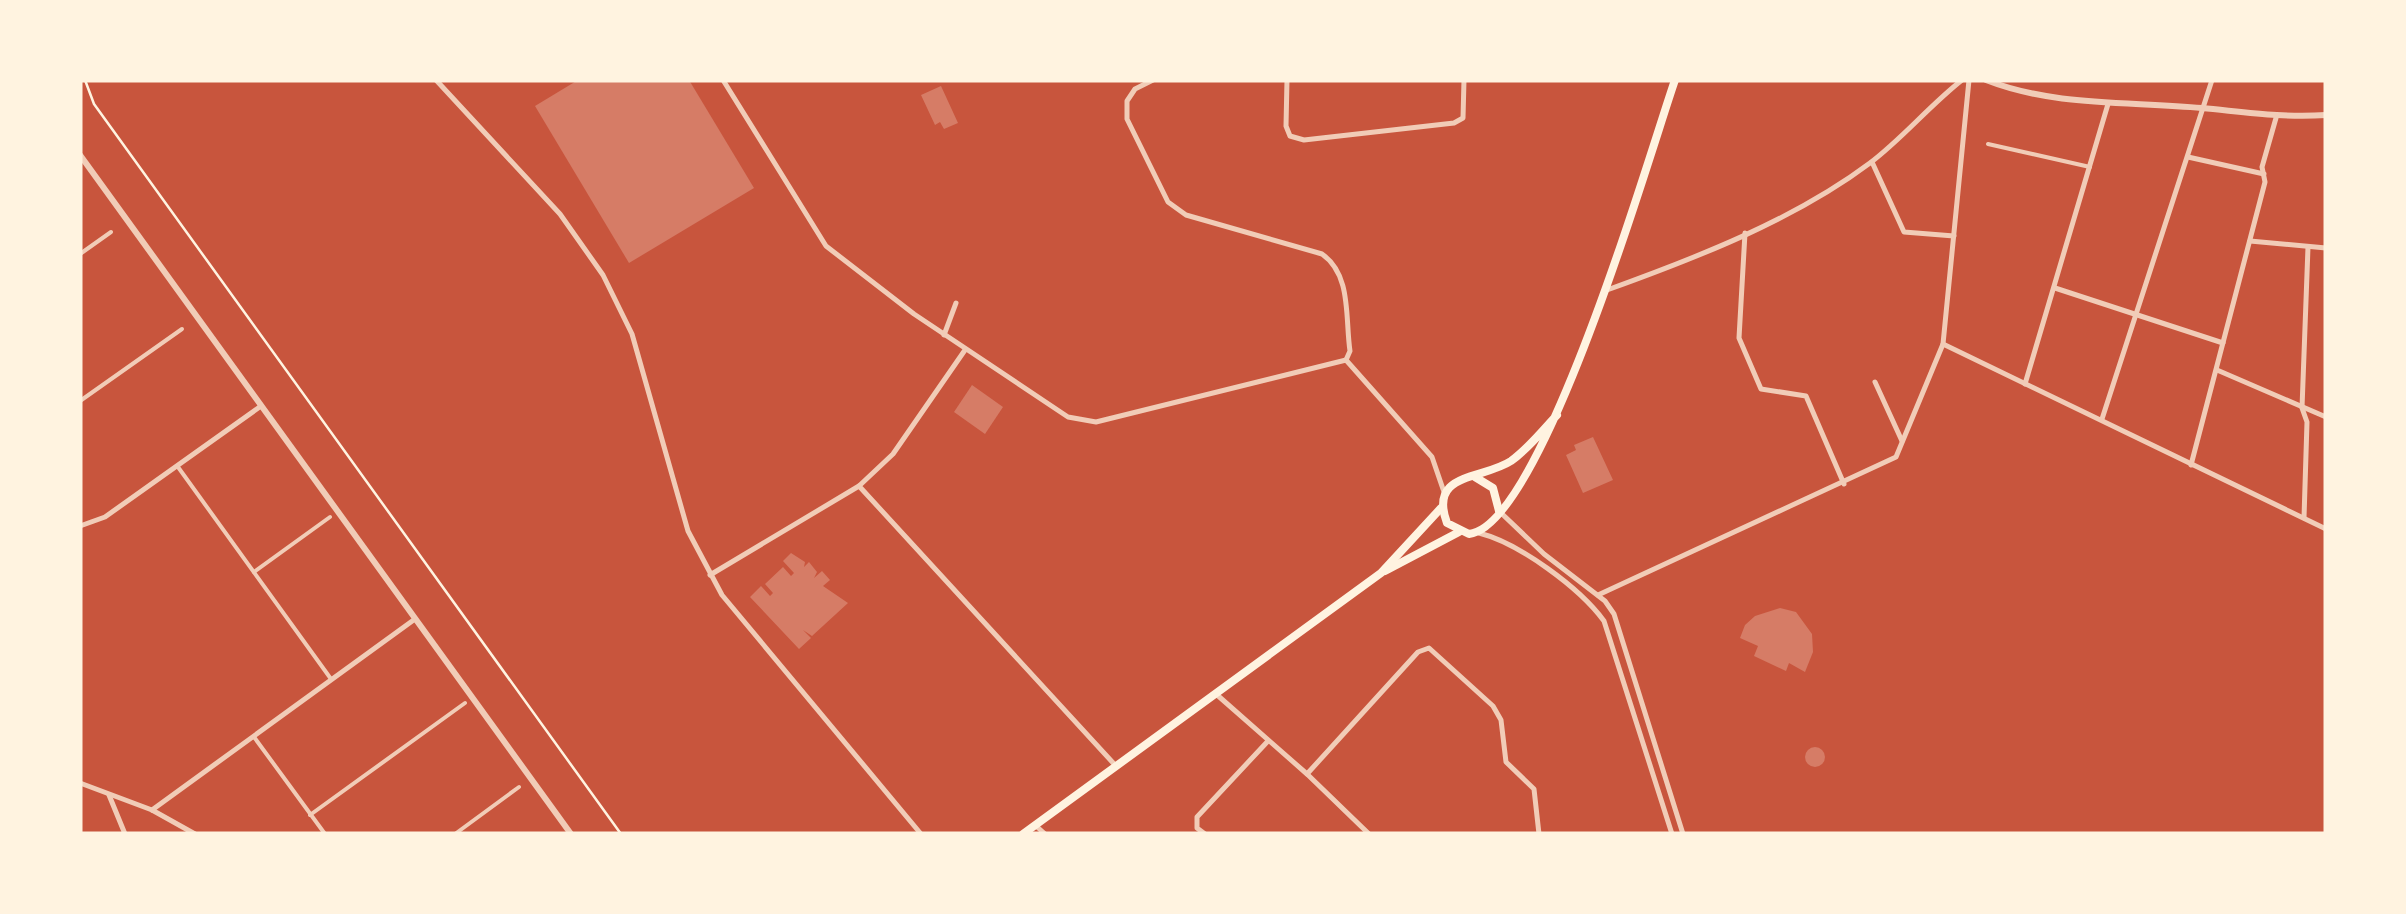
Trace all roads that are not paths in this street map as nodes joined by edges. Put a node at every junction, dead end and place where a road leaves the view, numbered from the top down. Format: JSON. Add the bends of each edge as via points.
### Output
{"nodes":[{"id":1,"x":436,"y":80,"type":"edge"},
{"id":2,"x":722,"y":80,"type":"edge"},
{"id":3,"x":1153,"y":80,"type":"edge"},
{"id":4,"x":1287,"y":80,"type":"edge"},
{"id":5,"x":1464,"y":80,"type":"edge"},
{"id":6,"x":1674,"y":80,"type":"edge"},
{"id":7,"x":1962,"y":80,"type":"edge"},
{"id":8,"x":1970,"y":80,"type":"edge"},
{"id":9,"x":1986,"y":80,"type":"edge"},
{"id":10,"x":2212,"y":80,"type":"edge"},
{"id":11,"x":2108,"y":104,"type":"junction"},
{"id":12,"x":2202,"y":108,"type":"junction"},
{"id":13,"x":2326,"y":114,"type":"edge"},
{"id":14,"x":2276,"y":118,"type":"junction"},
{"id":15,"x":1964,"y":138,"type":"junction"},
{"id":16,"x":1974,"y":141,"type":"dead end"},
{"id":17,"x":1988,"y":144,"type":"dead end"},
{"id":18,"x":80,"y":155,"type":"edge"},
{"id":19,"x":2188,"y":156,"type":"junction"},
{"id":20,"x":1872,"y":161,"type":"junction"},
{"id":21,"x":2090,"y":167,"type":"junction"},
{"id":22,"x":2264,"y":174,"type":"junction"},
{"id":23,"x":110,"y":232,"type":"dead end"},
{"id":24,"x":1745,"y":233,"type":"junction"},
{"id":25,"x":1954,"y":236,"type":"junction"},
{"id":26,"x":2250,"y":240,"type":"junction"},
{"id":27,"x":2308,"y":246,"type":"junction"},
{"id":28,"x":2326,"y":248,"type":"edge"},
{"id":29,"x":80,"y":254,"type":"edge"},
{"id":30,"x":2055,"y":288,"type":"junction"},
{"id":31,"x":1602,"y":292,"type":"junction"},
{"id":32,"x":956,"y":303,"type":"dead end"},
{"id":33,"x":2138,"y":316,"type":"junction"},
{"id":34,"x":182,"y":329,"type":"dead end"},
{"id":35,"x":944,"y":335,"type":"junction"},
{"id":36,"x":1944,"y":344,"type":"junction"},
{"id":37,"x":2223,"y":344,"type":"junction"},
{"id":38,"x":966,"y":350,"type":"junction"},
{"id":39,"x":1346,"y":360,"type":"junction"},
{"id":40,"x":2216,"y":370,"type":"junction"},
{"id":41,"x":1875,"y":382,"type":"dead end"},
{"id":42,"x":2025,"y":385,"type":"junction"},
{"id":43,"x":80,"y":401,"type":"edge"},
{"id":44,"x":261,"y":406,"type":"junction"},
{"id":45,"x":2302,"y":408,"type":"junction"},
{"id":46,"x":1557,"y":414,"type":"junction"},
{"id":47,"x":2326,"y":417,"type":"edge"},
{"id":48,"x":2102,"y":419,"type":"junction"},
{"id":49,"x":1902,"y":441,"type":"junction"},
{"id":50,"x":2191,"y":465,"type":"junction"},
{"id":51,"x":178,"y":466,"type":"junction"},
{"id":52,"x":1473,"y":476,"type":"junction"},
{"id":53,"x":1844,"y":484,"type":"junction"},
{"id":54,"x":859,"y":486,"type":"junction"},
{"id":55,"x":1444,"y":492,"type":"junction"},
{"id":56,"x":1442,"y":508,"type":"junction"},
{"id":57,"x":1499,"y":511,"type":"junction"},
{"id":58,"x":330,"y":516,"type":"dead end"},
{"id":59,"x":2304,"y":519,"type":"junction"},
{"id":60,"x":80,"y":526,"type":"edge"},
{"id":61,"x":2326,"y":530,"type":"edge"},
{"id":62,"x":1459,"y":532,"type":"junction"},
{"id":63,"x":1479,"y":533,"type":"junction"},
{"id":64,"x":254,"y":572,"type":"junction"},
{"id":65,"x":1380,"y":573,"type":"junction"},
{"id":66,"x":710,"y":575,"type":"junction"},
{"id":67,"x":1598,"y":595,"type":"junction"},
{"id":68,"x":415,"y":619,"type":"junction"},
{"id":69,"x":331,"y":678,"type":"junction"},
{"id":70,"x":1216,"y":694,"type":"junction"},
{"id":71,"x":465,"y":703,"type":"dead end"},
{"id":72,"x":253,"y":736,"type":"junction"},
{"id":73,"x":1268,"y":741,"type":"junction"},
{"id":74,"x":1116,"y":766,"type":"junction"},
{"id":75,"x":1307,"y":774,"type":"junction"},
{"id":76,"x":80,"y":783,"type":"edge"},
{"id":77,"x":519,"y":787,"type":"dead end"},
{"id":78,"x":109,"y":796,"type":"junction"},
{"id":79,"x":152,"y":810,"type":"junction"},
{"id":80,"x":310,"y":815,"type":"junction"},
{"id":81,"x":1035,"y":825,"type":"junction"},
{"id":82,"x":125,"y":834,"type":"edge"},
{"id":83,"x":195,"y":834,"type":"edge"},
{"id":84,"x":325,"y":834,"type":"edge"},
{"id":85,"x":455,"y":834,"type":"edge"},
{"id":86,"x":571,"y":834,"type":"edge"},
{"id":87,"x":922,"y":834,"type":"edge"},
{"id":88,"x":1023,"y":834,"type":"edge"},
{"id":89,"x":1045,"y":834,"type":"edge"},
{"id":90,"x":1205,"y":834,"type":"edge"},
{"id":91,"x":1369,"y":834,"type":"edge"},
{"id":92,"x":1539,"y":834,"type":"edge"},
{"id":93,"x":1672,"y":834,"type":"edge"},
{"id":94,"x":1684,"y":834,"type":"edge"}],
"edges":[{"from":1,"to":66,"type":"street","via":[[560,214],[603,275],[632,334],[673,490]]},
{"from":2,"to":35,"type":"street","via":[[826,246]]},
{"from":3,"to":39,"type":"street","via":[[1134,89],[1127,118],[1168,202],[1186,214],[1335,263],[1343,278]]},
{"from":4,"to":5,"type":"street","via":[[1290,136],[1304,140],[1463,118]]},
{"from":6,"to":31,"type":"main road"},
{"from":7,"to":20,"type":"street"},
{"from":8,"to":15,"type":"street"},
{"from":9,"to":11,"type":"street"},
{"from":10,"to":12,"type":"street"},
{"from":11,"to":12,"type":"street"},
{"from":11,"to":21,"type":"street"},
{"from":12,"to":14,"type":"street"},
{"from":12,"to":19,"type":"street"},
{"from":13,"to":14,"type":"street"},
{"from":14,"to":22,"type":"street"},
{"from":15,"to":16,"type":"street"},
{"from":15,"to":25,"type":"street"},
{"from":17,"to":21,"type":"street"},
{"from":18,"to":44,"type":"street"},
{"from":19,"to":22,"type":"street"},
{"from":19,"to":33,"type":"street"},
{"from":20,"to":24,"type":"street"},
{"from":20,"to":25,"type":"street","via":[[1904,232]]},
{"from":21,"to":30,"type":"street"},
{"from":22,"to":26,"type":"street"},
{"from":23,"to":29,"type":"street"},
{"from":24,"to":31,"type":"street"},
{"from":24,"to":53,"type":"street","via":[[1739,338],[1761,389],[1806,396]]},
{"from":25,"to":36,"type":"street"},
{"from":26,"to":27,"type":"street"},
{"from":26,"to":37,"type":"street"},
{"from":27,"to":28,"type":"street"},
{"from":27,"to":45,"type":"street"},
{"from":30,"to":33,"type":"street"},
{"from":30,"to":42,"type":"street"},
{"from":31,"to":46,"type":"main road"},
{"from":32,"to":35,"type":"street"},
{"from":33,"to":37,"type":"street"},
{"from":33,"to":48,"type":"street"},
{"from":34,"to":43,"type":"street"},
{"from":35,"to":38,"type":"street"},
{"from":36,"to":42,"type":"street"},
{"from":36,"to":49,"type":"street"},
{"from":37,"to":40,"type":"street"},
{"from":38,"to":39,"type":"street","via":[[1068,417],[1096,422]]},
{"from":38,"to":54,"type":"street","via":[[892,454]]},
{"from":39,"to":55,"type":"street","via":[[1432,457]]},
{"from":40,"to":45,"type":"street"},
{"from":40,"to":50,"type":"street"},
{"from":41,"to":49,"type":"street"},
{"from":42,"to":48,"type":"street"},
{"from":44,"to":51,"type":"street"},
{"from":44,"to":68,"type":"street"},
{"from":45,"to":47,"type":"street"},
{"from":45,"to":59,"type":"street"},
{"from":46,"to":52,"type":"main road","via":[[1515,458]]},
{"from":46,"to":57,"type":"main road","via":[[1537,460]]},
{"from":48,"to":50,"type":"street"},
{"from":49,"to":53,"type":"street","via":[[1896,457]]},
{"from":50,"to":59,"type":"street"},
{"from":51,"to":60,"type":"street","via":[[105,517]]},
{"from":51,"to":64,"type":"street"},
{"from":52,"to":55,"type":"main road"},
{"from":52,"to":57,"type":"main road","via":[[1493,488]]},
{"from":53,"to":67,"type":"street"},
{"from":54,"to":66,"type":"street"},
{"from":54,"to":74,"type":"street"},
{"from":55,"to":56,"type":"main road"},
{"from":56,"to":62,"type":"main road"},
{"from":56,"to":65,"type":"main road"},
{"from":57,"to":63,"type":"main road"},
{"from":57,"to":67,"type":"street"},
{"from":58,"to":64,"type":"street"},
{"from":59,"to":61,"type":"street"},
{"from":62,"to":63,"type":"main road"},
{"from":62,"to":65,"type":"main road"},
{"from":63,"to":93,"type":"street","via":[[1526,555],[1604,621]]},
{"from":64,"to":69,"type":"street"},
{"from":65,"to":70,"type":"main road"},
{"from":66,"to":87,"type":"street"},
{"from":67,"to":94,"type":"street","via":[[1620,629]]},
{"from":68,"to":69,"type":"street"},
{"from":68,"to":86,"type":"street"},
{"from":69,"to":72,"type":"street"},
{"from":70,"to":73,"type":"street"},
{"from":70,"to":74,"type":"main road"},
{"from":71,"to":80,"type":"street"},
{"from":72,"to":79,"type":"street"},
{"from":72,"to":80,"type":"street"},
{"from":73,"to":75,"type":"street"},
{"from":73,"to":90,"type":"street","via":[[1197,817]]},
{"from":74,"to":81,"type":"main road"},
{"from":75,"to":91,"type":"street"},
{"from":75,"to":92,"type":"street","via":[[1418,652],[1429,648],[1493,706],[1506,762],[1534,789]]},
{"from":76,"to":78,"type":"street"},
{"from":77,"to":85,"type":"street"},
{"from":78,"to":79,"type":"street"},
{"from":78,"to":82,"type":"street"},
{"from":79,"to":83,"type":"street"},
{"from":80,"to":84,"type":"street"},
{"from":81,"to":88,"type":"main road"},
{"from":81,"to":89,"type":"street"}]}
